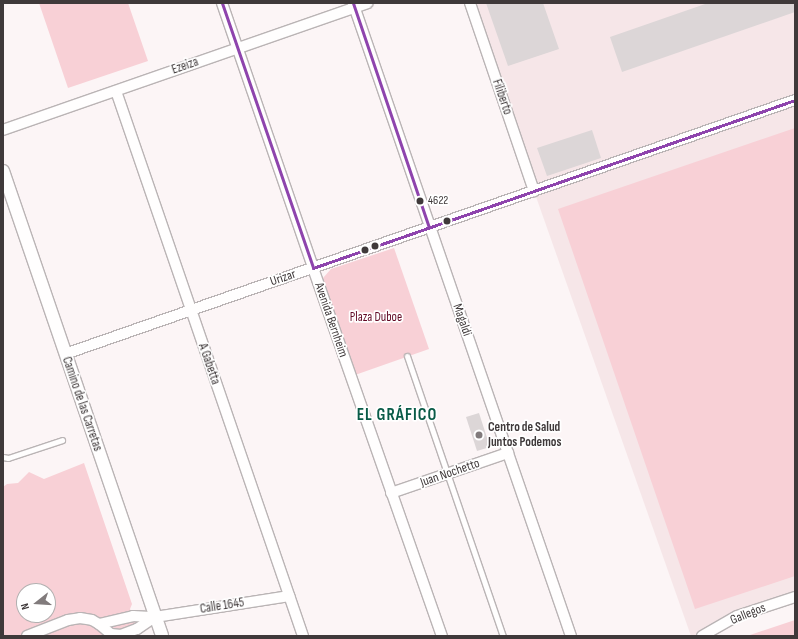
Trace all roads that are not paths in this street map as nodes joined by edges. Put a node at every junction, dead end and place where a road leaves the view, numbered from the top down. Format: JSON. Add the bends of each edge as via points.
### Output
{"nodes":[{"id":1,"x":222,"y":3,"type":"edge"},
{"id":2,"x":367,"y":3,"type":"edge"},
{"id":3,"x":470,"y":3,"type":"edge"},
{"id":4,"x":354,"y":5,"type":"edge"},
{"id":5,"x":238,"y":48,"type":"junction"},
{"id":6,"x":116,"y":91,"type":"junction"},
{"id":7,"x":795,"y":100,"type":"edge"},
{"id":8,"x":3,"y":130,"type":"edge"},
{"id":9,"x":3,"y":171,"type":"edge"},
{"id":10,"x":534,"y":191,"type":"junction"},
{"id":11,"x":430,"y":227,"type":"junction"},
{"id":12,"x":313,"y":268,"type":"junction"},
{"id":13,"x":191,"y":310,"type":"junction"},
{"id":14,"x":65,"y":354,"type":"junction"},
{"id":15,"x":407,"y":356,"type":"dead end"},
{"id":16,"x":62,"y":440,"type":"dead end"},
{"id":17,"x":508,"y":452,"type":"junction"},
{"id":18,"x":3,"y":457,"type":"edge"},
{"id":19,"x":447,"y":474,"type":"junction"},
{"id":20,"x":392,"y":493,"type":"junction"},
{"id":21,"x":290,"y":596,"type":"junction"},
{"id":22,"x":795,"y":597,"type":"edge"},
{"id":23,"x":155,"y":617,"type":"junction"},
{"id":24,"x":99,"y":624,"type":"junction"},
{"id":25,"x":27,"y":636,"type":"edge"},
{"id":26,"x":162,"y":636,"type":"edge"},
{"id":27,"x":304,"y":636,"type":"edge"},
{"id":28,"x":442,"y":636,"type":"edge"},
{"id":29,"x":503,"y":636,"type":"edge"},
{"id":30,"x":571,"y":636,"type":"edge"},
{"id":31,"x":702,"y":636,"type":"edge"}],
"edges":[{"from":1,"to":5,"type":"street","name":"Avenida Bernheim"},
{"from":2,"to":4,"type":"street","name":"Ezeiza"},
{"from":3,"to":10,"type":"street","name":"Filiberto"},
{"from":4,"to":5,"type":"street","name":"Ezeiza"},
{"from":4,"to":11,"type":"street","name":"Magaldi"},
{"from":5,"to":6,"type":"street","name":"Ezeiza"},
{"from":5,"to":12,"type":"street","name":"Avenida Bernheim"},
{"from":6,"to":8,"type":"street","name":"Ezeiza"},
{"from":6,"to":13,"type":"street","name":"A Gabetta"},
{"from":7,"to":10,"type":"street","name":"Urizar"},
{"from":9,"to":14,"type":"street","name":"Camino de las Carretas"},
{"from":10,"to":11,"type":"street","name":"Urizar"},
{"from":11,"to":12,"type":"street","name":"Urizar"},
{"from":11,"to":17,"type":"street","name":"Magaldi"},
{"from":12,"to":13,"type":"street","name":"Urizar"},
{"from":12,"to":20,"type":"street","name":"Avenida Bernheim"},
{"from":13,"to":14,"type":"street","name":"Urizar"},
{"from":13,"to":21,"type":"street","name":"A Gabetta"},
{"from":14,"to":23,"type":"street","name":"Camino de las Carretas"},
{"from":15,"to":19,"type":"lane"},
{"from":16,"to":18,"type":"lane","via":[[8,458]]},
{"from":17,"to":19,"type":"street","name":"Juan Nochetto"},
{"from":17,"to":30,"type":"street","name":"Magaldi"},
{"from":19,"to":20,"type":"street","name":"Juan Nochetto"},
{"from":19,"to":29,"type":"lane"},
{"from":20,"to":28,"type":"street","name":"Avenida Bernheim"},
{"from":21,"to":23,"type":"street","name":"Calle 1645"},
{"from":21,"to":27,"type":"street","name":"A Gabetta"},
{"from":22,"to":31,"type":"street","name":"Gallegos","via":[[737,616]]},
{"from":23,"to":24,"type":"street","via":[[133,616]]},
{"from":23,"to":24,"type":"street","via":[[137,629],[121,635],[111,634]]},
{"from":23,"to":26,"type":"street","name":"Camino de las Carretas"},
{"from":24,"to":25,"type":"street","via":[[80,618]]}]}
